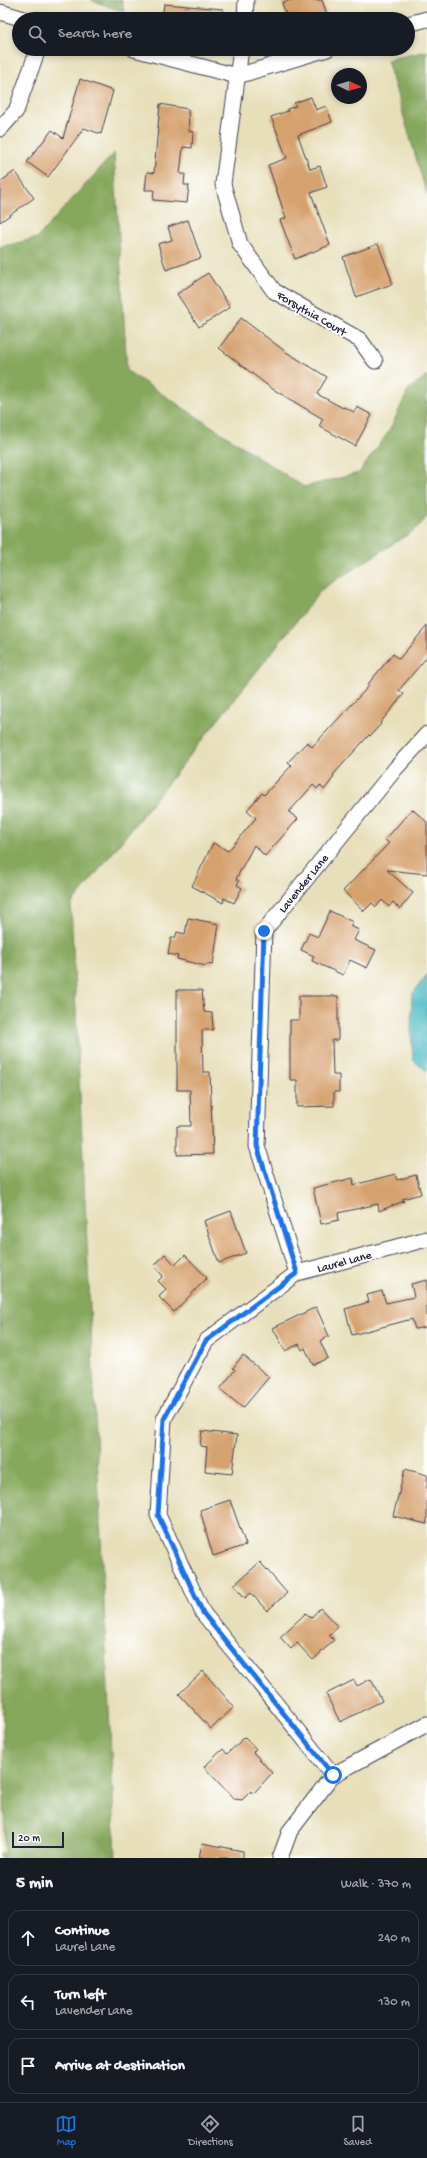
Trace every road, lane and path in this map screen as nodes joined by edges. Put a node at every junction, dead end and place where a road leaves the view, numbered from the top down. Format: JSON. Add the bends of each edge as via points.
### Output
{"nodes":[{"id":1,"x":246,"y":0,"type":"edge"},
{"id":2,"x":0,"y":12,"type":"edge"},
{"id":3,"x":245,"y":12,"type":"edge"},
{"id":4,"x":12,"y":16,"type":"edge"},
{"id":5,"x":427,"y":19,"type":"edge"},
{"id":6,"x":415,"y":22,"type":"edge"},
{"id":7,"x":36,"y":56,"type":"edge"},
{"id":8,"x":161,"y":56,"type":"edge"},
{"id":9,"x":240,"y":56,"type":"edge"},
{"id":10,"x":304,"y":56,"type":"edge"},
{"id":11,"x":237,"y":76,"type":"junction"},
{"id":12,"x":0,"y":129,"type":"edge"},
{"id":13,"x":375,"y":361,"type":"dead end"},
{"id":14,"x":427,"y":734,"type":"edge"},
{"id":15,"x":427,"y":1239,"type":"edge"},
{"id":16,"x":297,"y":1273,"type":"junction"},
{"id":17,"x":427,"y":1724,"type":"edge"},
{"id":18,"x":333,"y":1775,"type":"junction"},
{"id":19,"x":280,"y":1858,"type":"edge"}],
"edges":[{"from":1,"to":3,"type":"street"},
{"from":2,"to":4,"type":"street"},
{"from":5,"to":6,"type":"street"},
{"from":7,"to":12,"type":"street","via":[[16,111]]},
{"from":8,"to":11,"type":"street"},
{"from":9,"to":11,"type":"street","name":"Forsythia Court"},
{"from":10,"to":11,"type":"street"},
{"from":11,"to":13,"type":"street","name":"Forsythia Court","via":[[223,184],[240,244],[274,291],[360,340]]},
{"from":14,"to":16,"type":"street","name":"Lavender Lane","via":[[396,768],[264,931],[257,1146]]},
{"from":15,"to":16,"type":"street","name":"Laurel Lane"},
{"from":16,"to":18,"type":"street","name":"Laurel Lane","via":[[206,1341],[164,1419],[158,1515],[203,1613]]},
{"from":17,"to":18,"type":"street"},
{"from":18,"to":19,"type":"street","via":[[290,1831]]}]}
